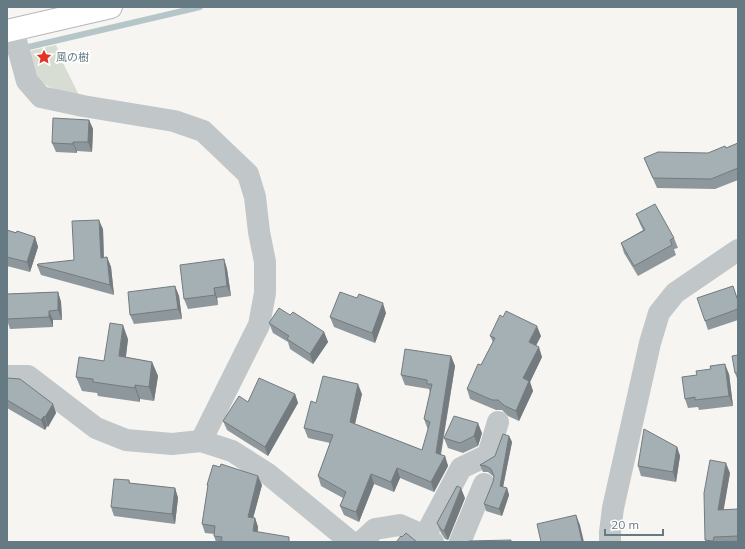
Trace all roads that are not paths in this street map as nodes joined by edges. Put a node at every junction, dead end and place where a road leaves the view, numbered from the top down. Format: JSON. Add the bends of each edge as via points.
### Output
{"nodes":[{"id":1,"x":111,"y":7,"type":"edge"},
{"id":2,"x":14,"y":40,"type":"edge"},
{"id":3,"x":738,"y":250,"type":"edge"},
{"id":4,"x":7,"y":376,"type":"edge"},
{"id":5,"x":498,"y":422,"type":"dead end"},
{"id":6,"x":201,"y":441,"type":"junction"},
{"id":7,"x":484,"y":484,"type":"dead end"},
{"id":8,"x":429,"y":539,"type":"edge"},
{"id":9,"x":350,"y":542,"type":"edge"},
{"id":10,"x":361,"y":542,"type":"edge"},
{"id":11,"x":460,"y":542,"type":"edge"},
{"id":12,"x":610,"y":542,"type":"edge"}],
"edges":[{"from":1,"to":2,"type":"highway"},
{"from":2,"to":6,"type":"street","via":[[27,82],[41,97],[174,121],[203,131],[248,174],[255,197],[265,262],[265,293],[259,325]]},
{"from":3,"to":12,"type":"street","via":[[675,293],[659,313],[613,508]]},
{"from":4,"to":6,"type":"street","via":[[28,376],[96,428],[126,440],[172,444]]},
{"from":5,"to":8,"type":"street","via":[[488,454],[461,468]]},
{"from":6,"to":9,"type":"street","via":[[232,451],[268,474]]},
{"from":7,"to":11,"type":"street"},
{"from":8,"to":10,"type":"street","via":[[400,526],[375,529]]}]}
